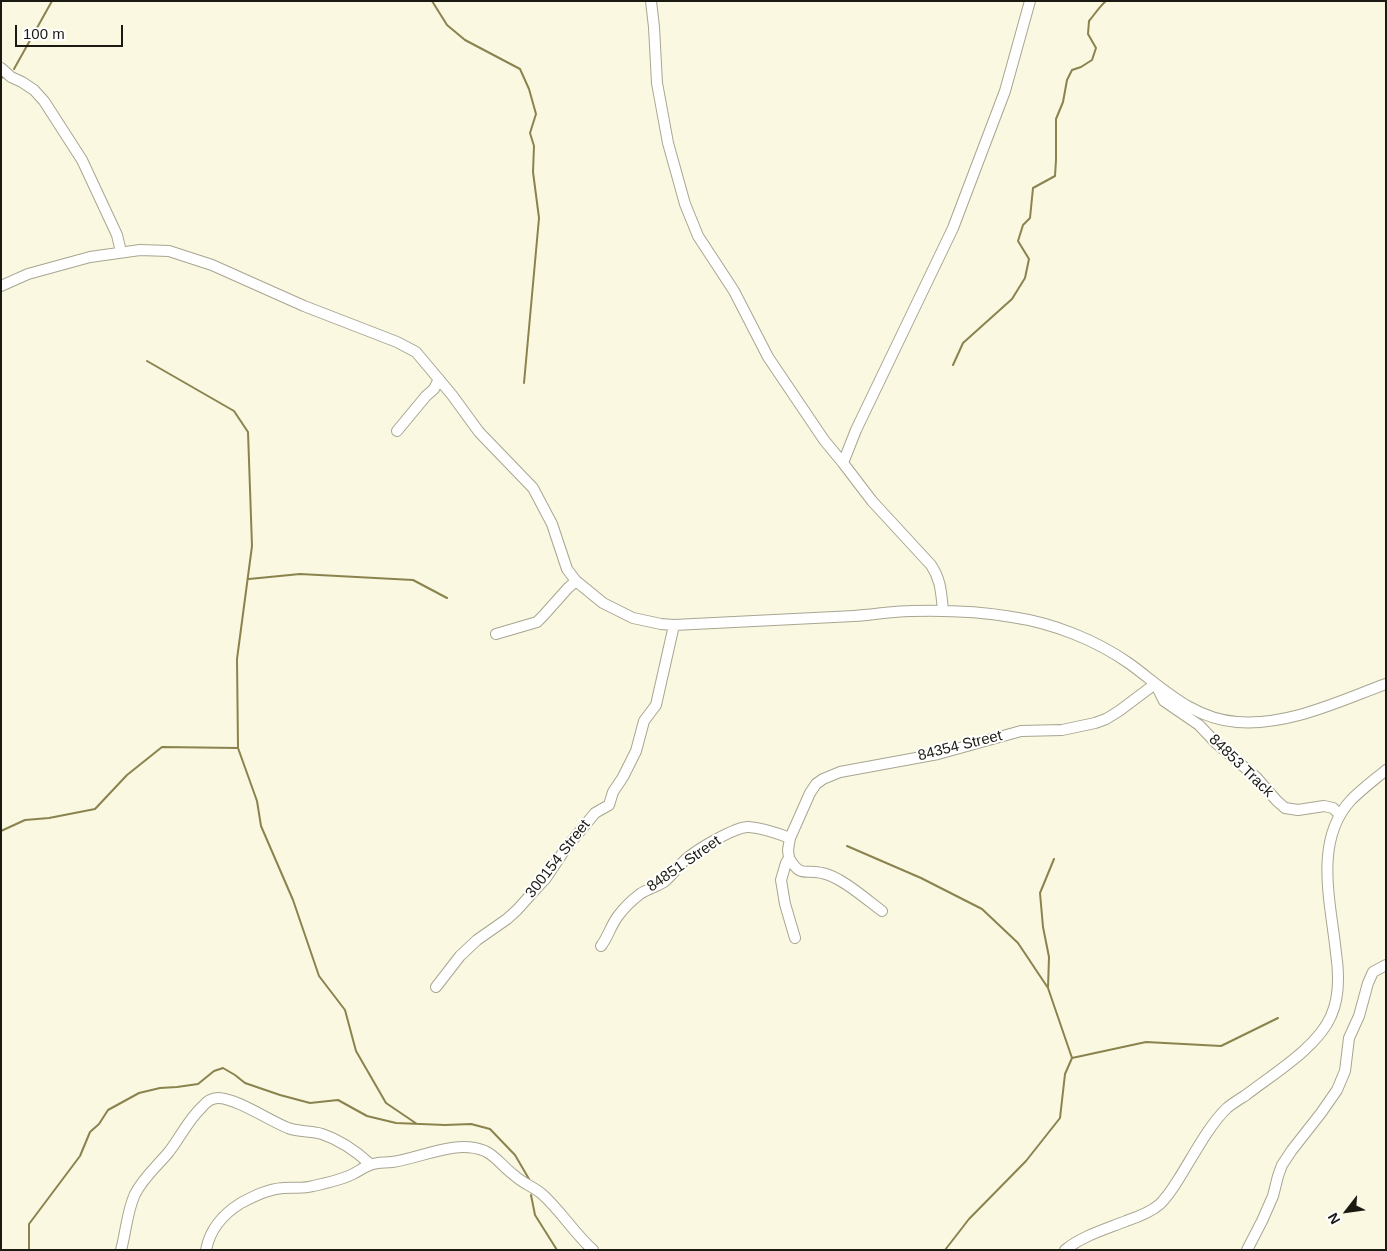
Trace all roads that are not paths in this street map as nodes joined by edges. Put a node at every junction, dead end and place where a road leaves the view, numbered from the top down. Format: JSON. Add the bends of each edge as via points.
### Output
{"nodes":[{"id":1,"x":651,"y":1,"type":"edge"},
{"id":2,"x":1030,"y":1,"type":"edge"},
{"id":3,"x":1,"y":68,"type":"edge"},
{"id":4,"x":121,"y":252,"type":"junction"},
{"id":5,"x":1,"y":286,"type":"edge"},
{"id":6,"x":439,"y":380,"type":"junction"},
{"id":7,"x":397,"y":431,"type":"dead end"},
{"id":8,"x":843,"y":463,"type":"junction"},
{"id":9,"x":576,"y":582,"type":"junction"},
{"id":10,"x":943,"y":610,"type":"junction"},
{"id":11,"x":674,"y":625,"type":"junction"},
{"id":12,"x":496,"y":634,"type":"dead end"},
{"id":13,"x":1155,"y":684,"type":"junction"},
{"id":14,"x":1386,"y":684,"type":"edge"},
{"id":15,"x":1386,"y":770,"type":"edge"},
{"id":16,"x":1340,"y":815,"type":"junction"},
{"id":17,"x":790,"y":838,"type":"junction"},
{"id":18,"x":789,"y":858,"type":"junction"},
{"id":19,"x":882,"y":911,"type":"dead end"},
{"id":20,"x":796,"y":938,"type":"dead end"},
{"id":21,"x":601,"y":946,"type":"dead end"},
{"id":22,"x":1386,"y":965,"type":"edge"},
{"id":23,"x":436,"y":987,"type":"dead end"},
{"id":24,"x":370,"y":1164,"type":"junction"},
{"id":25,"x":121,"y":1250,"type":"edge"},
{"id":26,"x":206,"y":1250,"type":"edge"},
{"id":27,"x":594,"y":1250,"type":"edge"},
{"id":28,"x":1065,"y":1250,"type":"edge"},
{"id":29,"x":1247,"y":1250,"type":"edge"}],
"edges":[{"from":1,"to":8,"type":"street","via":[[657,83],[668,142],[685,204],[698,236],[734,291],[768,357]]},
{"from":2,"to":8,"type":"street","via":[[1005,91],[953,228]]},
{"from":3,"to":4,"type":"street","via":[[34,90],[54,115],[90,175]]},
{"from":4,"to":5,"type":"street","via":[[28,274]]},
{"from":4,"to":6,"type":"street","via":[[169,251],[212,265],[304,306],[397,342],[416,352]]},
{"from":6,"to":7,"type":"street"},
{"from":6,"to":9,"type":"street","via":[[478,432],[533,488]]},
{"from":8,"to":10,"type":"street","via":[[937,574]]},
{"from":9,"to":11,"type":"street","via":[[603,603],[633,618]]},
{"from":9,"to":12,"type":"street","via":[[536,622]]},
{"from":10,"to":11,"type":"street"},
{"from":10,"to":13,"type":"street","via":[[1013,617],[1072,633],[1129,664]]},
{"from":11,"to":23,"type":"street","name":"300154 Street","via":[[656,704],[644,722],[636,751],[609,805],[595,813],[546,878],[517,910],[460,956]]},
{"from":13,"to":14,"type":"street","via":[[1186,706],[1216,719],[1239,722],[1290,718]]},
{"from":13,"to":16,"type":"street","name":"84853 Track","via":[[1164,701],[1199,725],[1256,776],[1285,808],[1298,810],[1324,806],[1333,808]]},
{"from":13,"to":17,"type":"street","name":"84354 Street","via":[[1119,711],[1095,723],[1062,730],[1021,731],[938,754],[829,775],[810,793]]},
{"from":15,"to":16,"type":"street","via":[[1350,801]]},
{"from":16,"to":28,"type":"street","via":[[1330,839],[1327,876],[1339,984],[1332,1016],[1314,1042],[1228,1108],[1216,1121],[1160,1204],[1084,1238]]},
{"from":17,"to":18,"type":"street"},
{"from":17,"to":21,"type":"street","name":"84851 Street","via":[[748,827],[718,839],[686,859],[663,882],[629,903],[617,916]]},
{"from":18,"to":19,"type":"street","via":[[798,870],[822,872],[840,880]]},
{"from":18,"to":20,"type":"street","via":[[781,880]]},
{"from":22,"to":29,"type":"street","via":[[1373,972],[1368,983],[1349,1038],[1345,1071],[1337,1090],[1282,1165],[1273,1196]]},
{"from":24,"to":25,"type":"street","via":[[343,1144],[322,1134],[290,1129],[224,1099],[210,1100],[134,1195]]},
{"from":24,"to":26,"type":"street","via":[[329,1182],[305,1188],[264,1191],[224,1215],[214,1227]]},
{"from":24,"to":27,"type":"street","via":[[457,1148],[476,1148],[487,1152],[514,1176],[540,1192]]}]}
